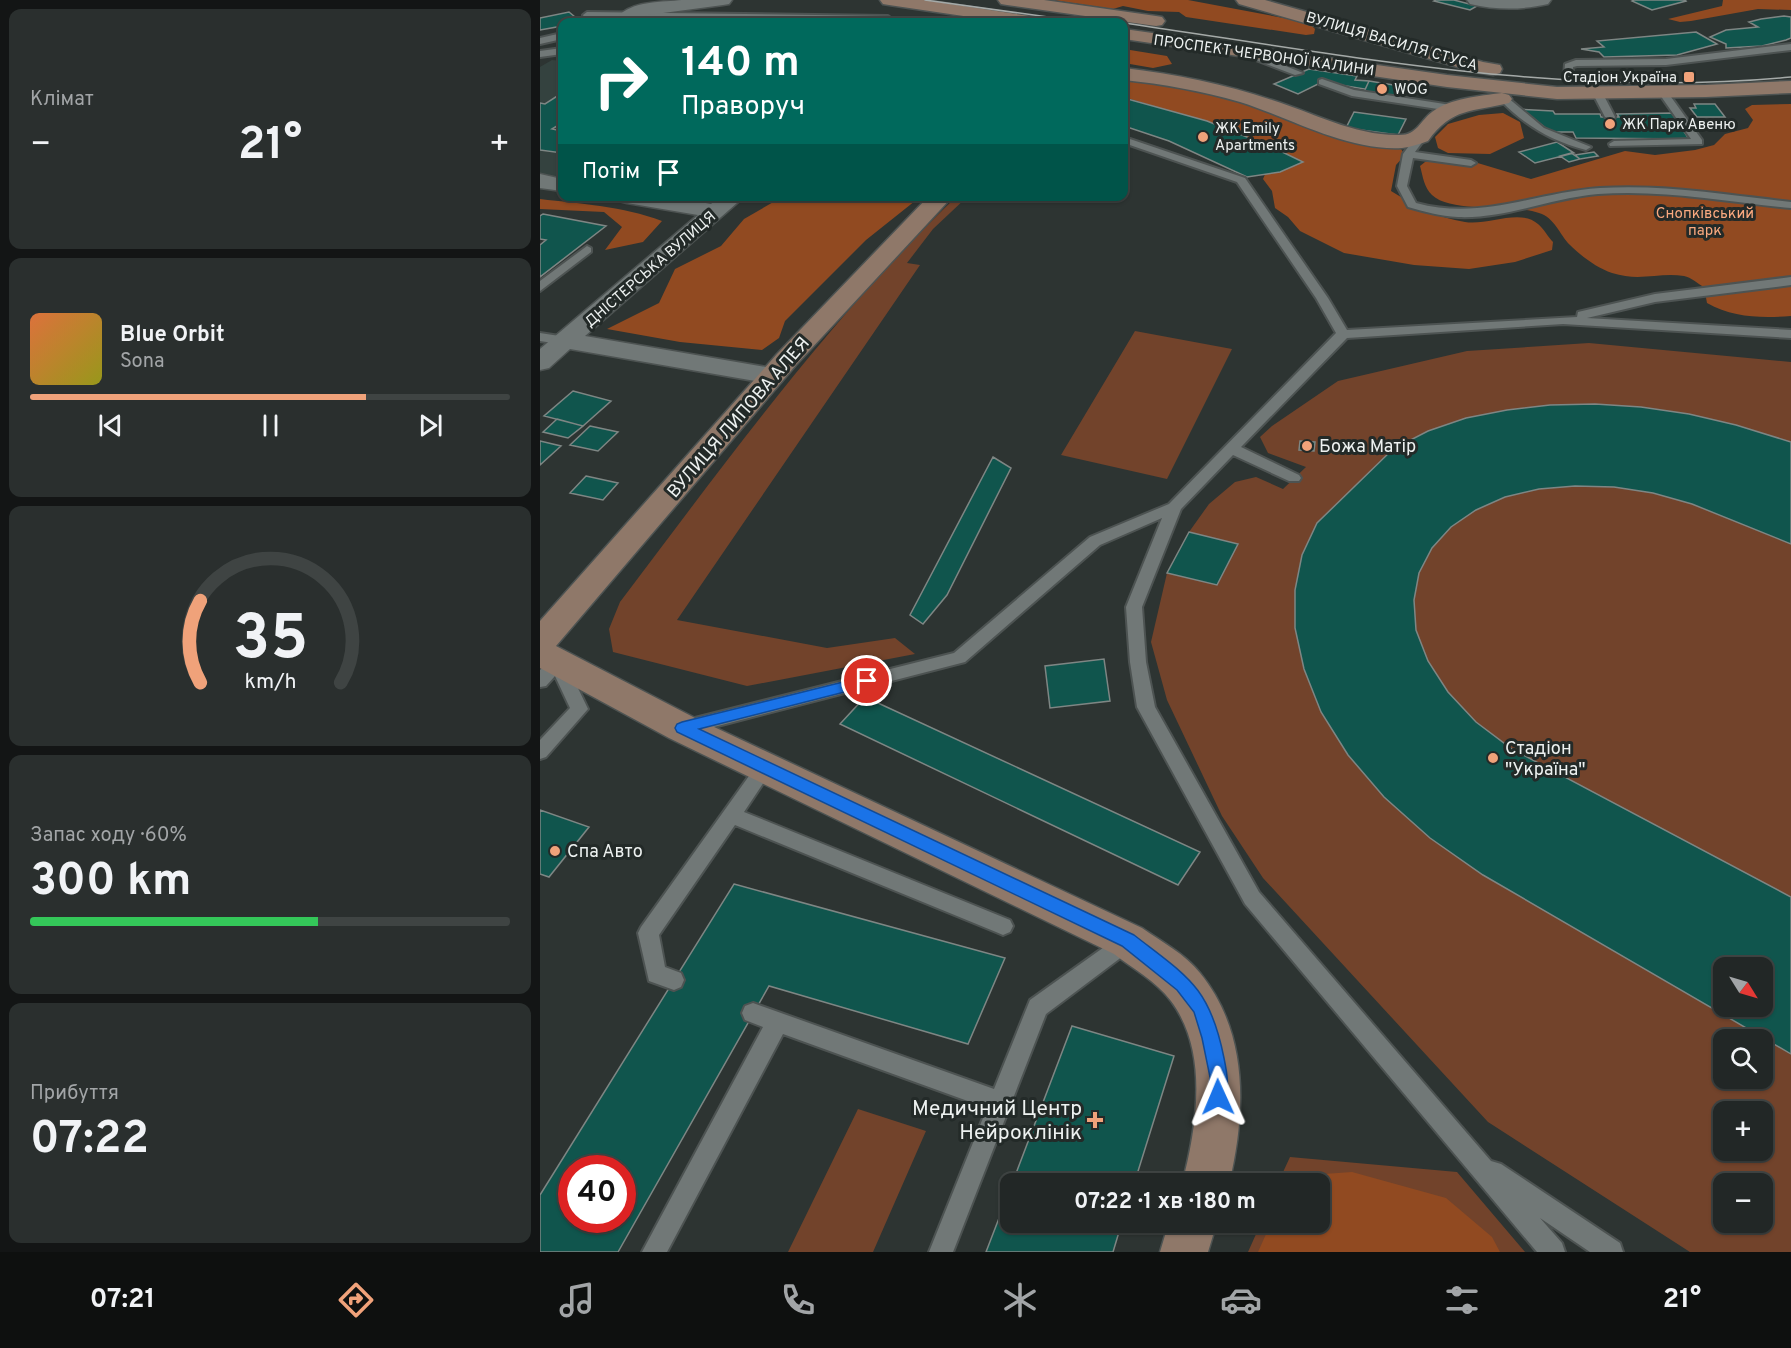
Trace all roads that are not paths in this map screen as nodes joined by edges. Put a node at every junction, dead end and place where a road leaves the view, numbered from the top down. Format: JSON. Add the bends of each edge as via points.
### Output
{"nodes":[{"id":1,"x":723,"y":0,"type":"edge"},
{"id":2,"x":889,"y":0,"type":"edge"},
{"id":3,"x":1007,"y":0,"type":"edge"},
{"id":4,"x":1245,"y":0,"type":"edge"},
{"id":5,"x":1476,"y":0,"type":"edge"},
{"id":6,"x":1542,"y":0,"type":"edge"},
{"id":7,"x":587,"y":15,"type":"dead end"},
{"id":8,"x":606,"y":18,"type":"edge"},
{"id":9,"x":624,"y":18,"type":"edge"},
{"id":10,"x":1013,"y":18,"type":"edge"},
{"id":11,"x":1172,"y":23,"type":"dead end"},
{"id":12,"x":1206,"y":28,"type":"dead end"},
{"id":13,"x":1318,"y":34,"type":"junction"},
{"id":14,"x":1128,"y":35,"type":"edge"},
{"id":15,"x":558,"y":37,"type":"edge"},
{"id":16,"x":540,"y":41,"type":"edge"},
{"id":17,"x":1194,"y":44,"type":"junction"},
{"id":18,"x":1791,"y":47,"type":"edge"},
{"id":19,"x":558,"y":52,"type":"edge"},
{"id":20,"x":1242,"y":52,"type":"junction"},
{"id":21,"x":540,"y":54,"type":"edge"},
{"id":22,"x":1298,"y":73,"type":"dead end"},
{"id":23,"x":1791,"y":73,"type":"edge"},
{"id":24,"x":1128,"y":75,"type":"edge"},
{"id":25,"x":1569,"y":76,"type":"junction"},
{"id":26,"x":1478,"y":77,"type":"junction"},
{"id":27,"x":1447,"y":81,"type":"junction"},
{"id":28,"x":1322,"y":82,"type":"dead end"},
{"id":29,"x":1791,"y":87,"type":"edge"},
{"id":30,"x":1598,"y":92,"type":"junction"},
{"id":31,"x":1663,"y":92,"type":"junction"},
{"id":32,"x":1557,"y":93,"type":"junction"},
{"id":33,"x":1504,"y":99,"type":"junction"},
{"id":34,"x":1451,"y":108,"type":"junction"},
{"id":35,"x":1610,"y":117,"type":"dead end"},
{"id":36,"x":1421,"y":137,"type":"junction"},
{"id":37,"x":1128,"y":141,"type":"edge"},
{"id":38,"x":1620,"y":143,"type":"dead end"},
{"id":39,"x":1586,"y":147,"type":"dead end"},
{"id":40,"x":1408,"y":154,"type":"junction"},
{"id":41,"x":1471,"y":163,"type":"dead end"},
{"id":42,"x":540,"y":181,"type":"edge"},
{"id":43,"x":558,"y":184,"type":"edge"},
{"id":44,"x":655,"y":201,"type":"edge"},
{"id":45,"x":728,"y":201,"type":"edge"},
{"id":46,"x":937,"y":201,"type":"edge"},
{"id":47,"x":1791,"y":205,"type":"edge"},
{"id":48,"x":716,"y":212,"type":"junction"},
{"id":49,"x":587,"y":250,"type":"dead end"},
{"id":50,"x":1791,"y":281,"type":"edge"},
{"id":51,"x":540,"y":287,"type":"edge"},
{"id":52,"x":1563,"y":320,"type":"junction"},
{"id":53,"x":1343,"y":334,"type":"junction"},
{"id":54,"x":1791,"y":334,"type":"edge"},
{"id":55,"x":540,"y":337,"type":"edge"},
{"id":56,"x":566,"y":341,"type":"junction"},
{"id":57,"x":540,"y":362,"type":"edge"},
{"id":58,"x":772,"y":376,"type":"junction"},
{"id":59,"x":1231,"y":448,"type":"junction"},
{"id":60,"x":1294,"y":478,"type":"dead end"},
{"id":61,"x":1174,"y":507,"type":"junction"},
{"id":62,"x":544,"y":660,"type":"edge"},
{"id":63,"x":682,"y":728,"type":"junction"},
{"id":64,"x":540,"y":752,"type":"edge"},
{"id":65,"x":765,"y":767,"type":"junction"},
{"id":66,"x":731,"y":815,"type":"junction"},
{"id":67,"x":1003,"y":926,"type":"dead end"},
{"id":68,"x":1128,"y":941,"type":"junction"},
{"id":69,"x":674,"y":980,"type":"dead end"},
{"id":70,"x":753,"y":1013,"type":"dead end"},
{"id":71,"x":777,"y":1023,"type":"junction"},
{"id":72,"x":1000,"y":1102,"type":"junction"},
{"id":73,"x":1474,"y":1160,"type":"junction"},
{"id":74,"x":1208,"y":1173,"type":"edge"},
{"id":75,"x":1190,"y":1233,"type":"edge"},
{"id":76,"x":654,"y":1252,"type":"edge"},
{"id":77,"x":941,"y":1252,"type":"edge"},
{"id":78,"x":1184,"y":1252,"type":"edge"},
{"id":79,"x":1553,"y":1252,"type":"edge"},
{"id":80,"x":1611,"y":1252,"type":"edge"}],
"edges":[{"from":1,"to":9,"type":"street","via":[[644,9]]},
{"from":2,"to":10,"type":"street"},
{"from":3,"to":11,"type":"street","name":"ПРОСПЕКТ ЧЕРВОНОЇ КАЛИНИ"},
{"from":4,"to":13,"type":"street","name":"ВУЛИЦЯ ВАСИЛЯ СТУСА"},
{"from":5,"to":6,"type":"street","via":[[1513,5]]},
{"from":7,"to":8,"type":"lane"},
{"from":12,"to":17,"type":"street"},
{"from":13,"to":26,"type":"street","name":"ВУЛИЦЯ ВАСИЛЯ СТУСА"},
{"from":13,"to":26,"type":"street","name":"ПРОСПЕКТ ЧЕРВОНОЇ КАЛИНИ"},
{"from":14,"to":17,"type":"street","name":"ПРОСПЕКТ ЧЕРВОНОЇ КАЛИНИ"},
{"from":15,"to":16,"type":"lane"},
{"from":17,"to":20,"type":"street","name":"ПРОСПЕКТ ЧЕРВОНОЇ КАЛИНИ"},
{"from":18,"to":25,"type":"lane","via":[[1666,62],[1576,63],[1568,66]]},
{"from":19,"to":21,"type":"lane"},
{"from":20,"to":22,"type":"lane"},
{"from":20,"to":27,"type":"street","name":"ПРОСПЕКТ ЧЕРВОНОЇ КАЛИНИ"},
{"from":23,"to":25,"type":"street","name":"ВУЛИЦЯ ВАСИЛЯ СТУСА","via":[[1692,81]]},
{"from":24,"to":36,"type":"street","via":[[1217,90],[1377,141],[1404,143]]},
{"from":25,"to":26,"type":"street","name":"ВУЛИЦЯ ВАСИЛЯ СТУСА"},
{"from":26,"to":27,"type":"street","name":"ПРОСПЕКТ ЧЕРВОНОЇ КАЛИНИ"},
{"from":26,"to":32,"type":"street","name":"ВУЛИЦЯ ВАСИЛЯ СТУСА"},
{"from":27,"to":34,"type":"street","via":[[1454,95]]},
{"from":28,"to":34,"type":"lane","via":[[1352,93]]},
{"from":29,"to":31,"type":"street","name":"ВУЛИЦЯ ВАСИЛЯ СТУСА"},
{"from":30,"to":31,"type":"street","name":"ВУЛИЦЯ ВАСИЛЯ СТУСА"},
{"from":30,"to":32,"type":"street","name":"ВУЛИЦЯ ВАСИЛЯ СТУСА"},
{"from":30,"to":35,"type":"lane"},
{"from":31,"to":38,"type":"lane","via":[[1698,142]]},
{"from":32,"to":33,"type":"street"},
{"from":33,"to":34,"type":"street"},
{"from":33,"to":39,"type":"lane","via":[[1526,121],[1549,136]]},
{"from":34,"to":36,"type":"street","via":[[1430,122]]},
{"from":36,"to":40,"type":"lane"},
{"from":37,"to":53,"type":"lane","via":[[1241,180]]},
{"from":40,"to":41,"type":"lane"},
{"from":40,"to":47,"type":"lane","via":[[1402,186],[1412,205],[1439,213],[1489,212],[1599,191]]},
{"from":42,"to":43,"type":"street"},
{"from":44,"to":48,"type":"street"},
{"from":45,"to":48,"type":"street","name":"ДНІСТЕРСЬКА ВУЛИЦЯ"},
{"from":46,"to":58,"type":"street","name":"ВУЛИЦЯ ЛИПОВА АЛЕЯ"},
{"from":48,"to":56,"type":"street","name":"ДНІСТЕРСЬКА ВУЛИЦЯ"},
{"from":49,"to":51,"type":"lane"},
{"from":50,"to":52,"type":"lane","via":[[1655,298]]},
{"from":52,"to":53,"type":"lane"},
{"from":52,"to":54,"type":"lane"},
{"from":53,"to":59,"type":"lane"},
{"from":55,"to":56,"type":"lane"},
{"from":56,"to":57,"type":"street","name":"ДНІСТЕРСЬКА ВУЛИЦЯ"},
{"from":56,"to":58,"type":"street","name":"ДНІСТЕРСЬКА ВУЛИЦЯ"},
{"from":58,"to":62,"type":"street","name":"ВУЛИЦЯ ЛИПОВА АЛЕЯ"},
{"from":59,"to":60,"type":"lane"},
{"from":59,"to":61,"type":"lane"},
{"from":61,"to":63,"type":"lane","via":[[1095,541],[959,658]]},
{"from":61,"to":73,"type":"lane","via":[[1134,607],[1146,707],[1252,898]]},
{"from":62,"to":63,"type":"street"},
{"from":62,"to":64,"type":"lane","via":[[579,709]]},
{"from":63,"to":65,"type":"street"},
{"from":65,"to":66,"type":"lane"},
{"from":65,"to":68,"type":"street"},
{"from":66,"to":67,"type":"lane"},
{"from":66,"to":69,"type":"lane","via":[[648,933],[656,974]]},
{"from":68,"to":72,"type":"lane","via":[[1038,1007]]},
{"from":68,"to":74,"type":"street","via":[[1184,984],[1201,1008],[1219,1077]]},
{"from":70,"to":71,"type":"lane"},
{"from":71,"to":72,"type":"lane"},
{"from":71,"to":76,"type":"lane"},
{"from":72,"to":77,"type":"lane"},
{"from":73,"to":79,"type":"lane"},
{"from":73,"to":80,"type":"lane"},
{"from":75,"to":78,"type":"street"}]}
